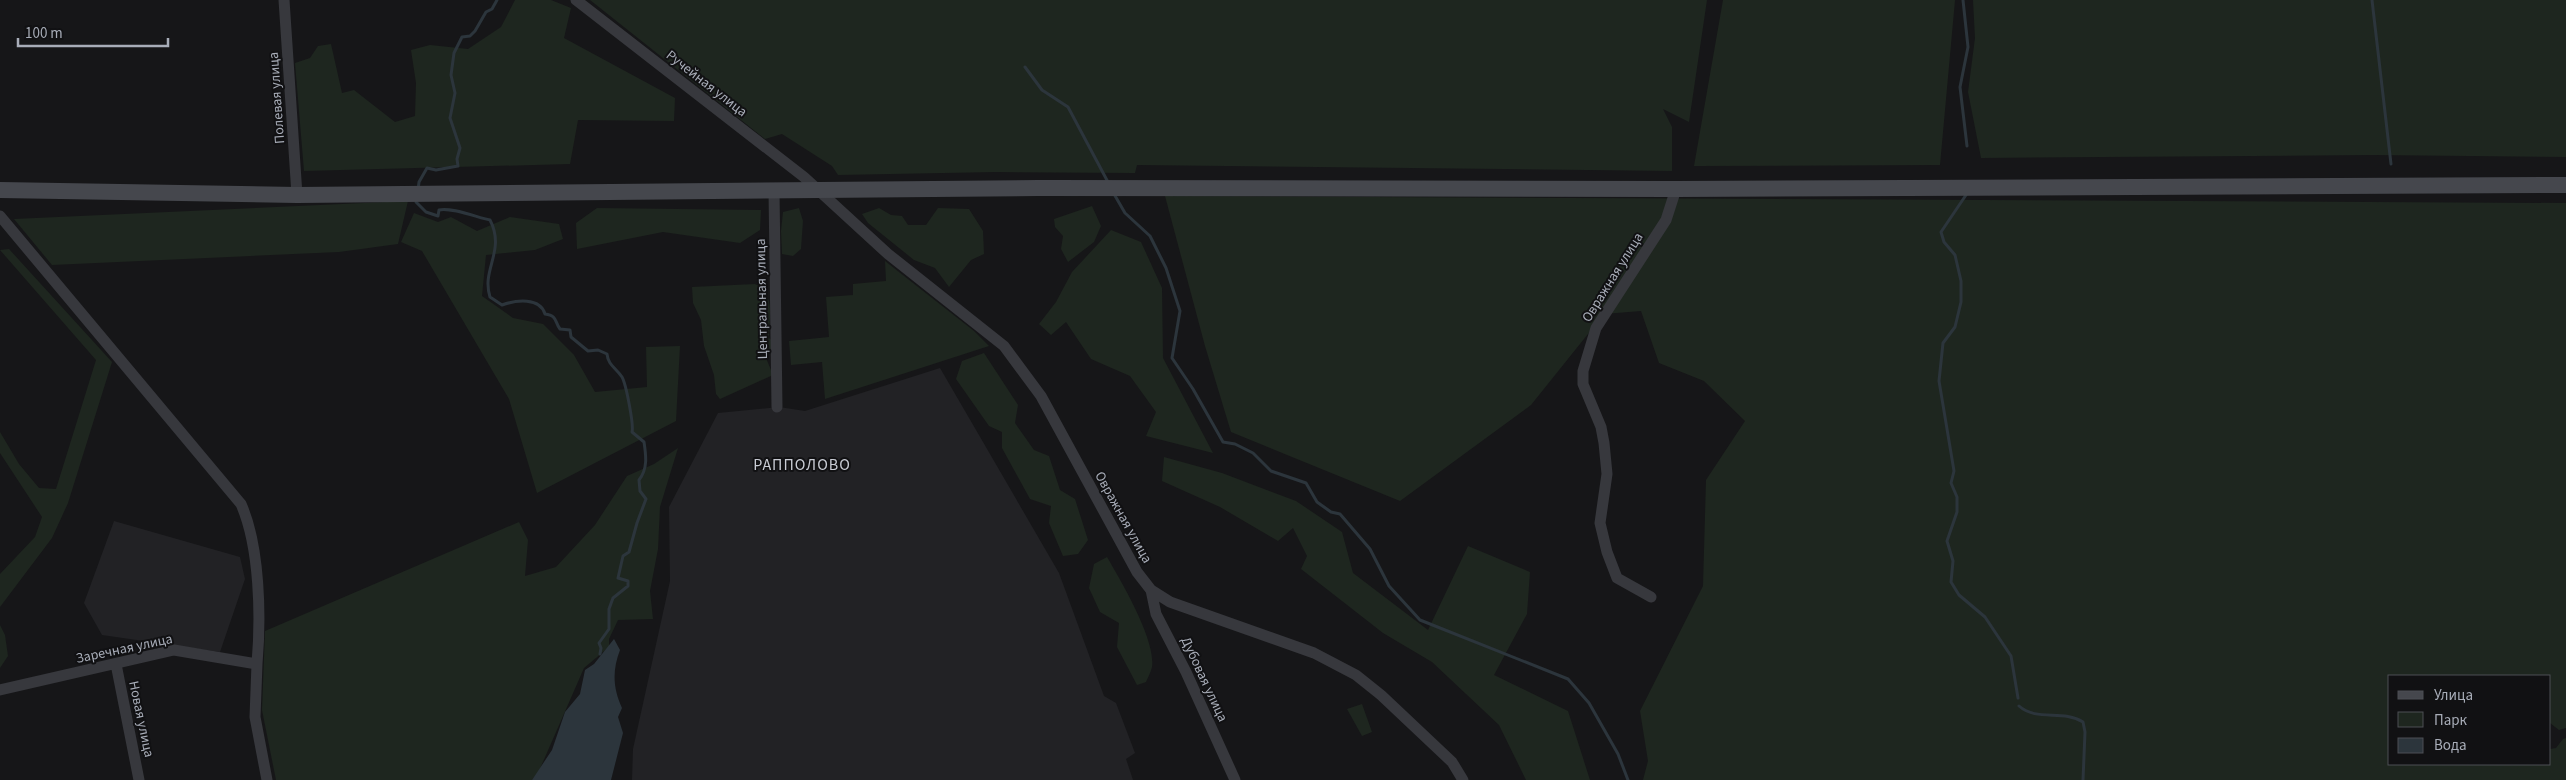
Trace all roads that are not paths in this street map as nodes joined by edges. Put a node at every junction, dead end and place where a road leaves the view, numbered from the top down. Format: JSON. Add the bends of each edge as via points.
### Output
{"nodes":[{"id":1,"x":284,"y":0,"type":"edge"},
{"id":2,"x":576,"y":0,"type":"edge"},
{"id":3,"x":2566,"y":185,"type":"edge"},
{"id":4,"x":1676,"y":189,"type":"junction"},
{"id":5,"x":0,"y":190,"type":"edge"},
{"id":6,"x":774,"y":191,"type":"junction"},
{"id":7,"x":819,"y":191,"type":"junction"},
{"id":8,"x":296,"y":195,"type":"junction"},
{"id":9,"x":0,"y":216,"type":"edge"},
{"id":10,"x":778,"y":407,"type":"dead end"},
{"id":11,"x":1151,"y":590,"type":"junction"},
{"id":12,"x":1651,"y":597,"type":"dead end"},
{"id":13,"x":116,"y":664,"type":"junction"},
{"id":14,"x":257,"y":664,"type":"junction"},
{"id":15,"x":0,"y":690,"type":"edge"},
{"id":16,"x":139,"y":780,"type":"edge"},
{"id":17,"x":268,"y":780,"type":"edge"},
{"id":18,"x":1235,"y":780,"type":"edge"},
{"id":19,"x":1463,"y":780,"type":"edge"}],
"edges":[{"from":1,"to":8,"type":"street","name":"Полевая улица"},
{"from":2,"to":7,"type":"street","name":"Ручейная улица"},
{"from":3,"to":4,"type":"main road"},
{"from":4,"to":7,"type":"main road"},
{"from":4,"to":12,"type":"street","name":"Овражная улица","via":[[1666,220],[1596,328],[1583,371],[1583,384],[1601,427],[1604,443],[1607,474],[1600,523],[1607,552],[1618,578]]},
{"from":5,"to":8,"type":"main road"},
{"from":6,"to":7,"type":"main road"},
{"from":6,"to":8,"type":"main road"},
{"from":6,"to":10,"type":"street","name":"Центральная улица"},
{"from":7,"to":11,"type":"street","name":"Овражная улица","via":[[888,254],[1004,346],[1016,360],[1045,404],[1120,545]]},
{"from":9,"to":14,"type":"street","via":[[242,504],[249,521],[259,605]]},
{"from":11,"to":18,"type":"street","name":"Дубовая улица","via":[[1156,614]]},
{"from":11,"to":19,"type":"street","name":"Овражная улица","via":[[1170,602],[1314,653],[1356,676],[1381,695],[1452,762]]},
{"from":13,"to":14,"type":"street","name":"Заречная улица","via":[[174,650]]},
{"from":13,"to":15,"type":"street","name":"Заречная улица"},
{"from":13,"to":16,"type":"street","name":"Новая улица"},
{"from":14,"to":17,"type":"street","via":[[255,717]]}]}
